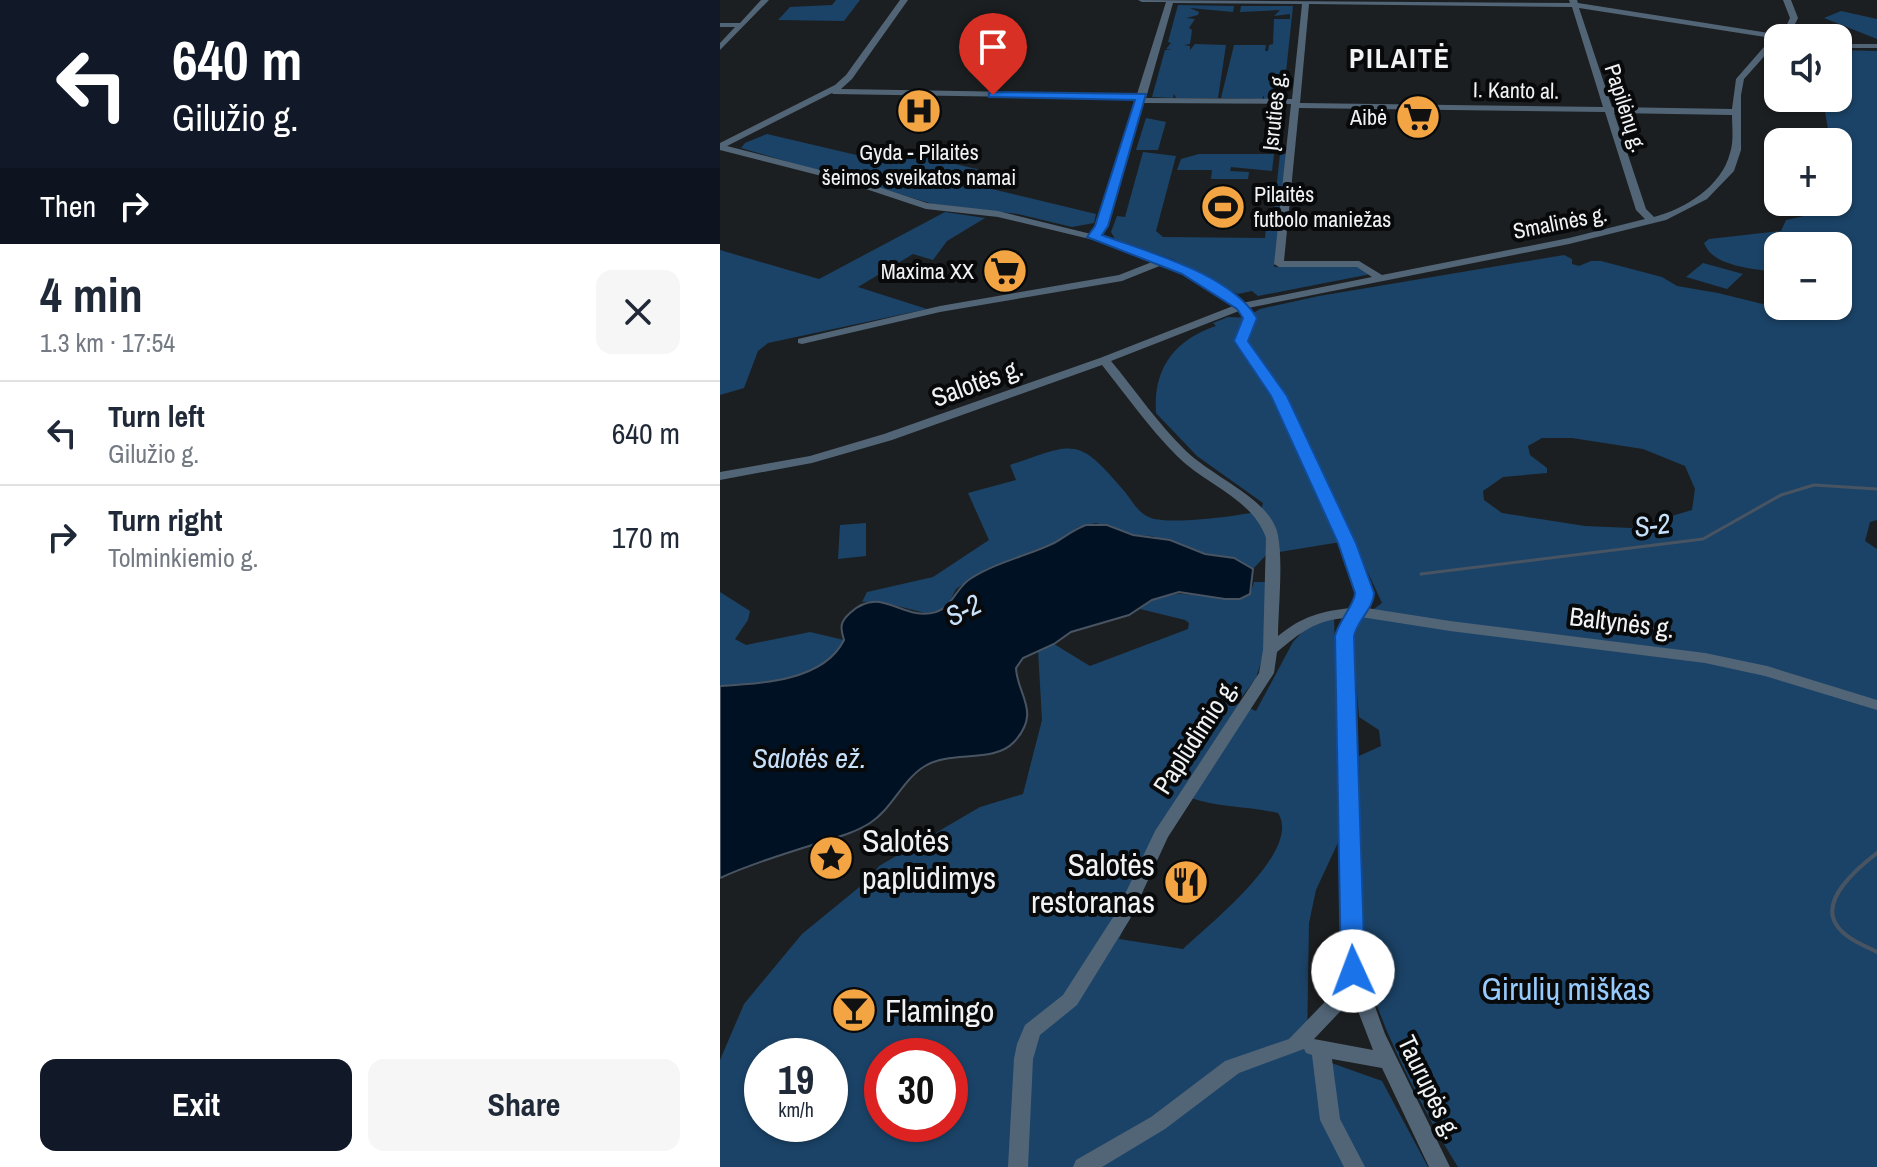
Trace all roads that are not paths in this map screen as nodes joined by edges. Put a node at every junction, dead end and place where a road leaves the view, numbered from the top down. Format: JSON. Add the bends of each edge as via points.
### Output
{"nodes":[{"id":1,"x":765,"y":0,"type":"edge"},
{"id":2,"x":904,"y":0,"type":"edge"},
{"id":3,"x":1142,"y":0,"type":"edge"},
{"id":4,"x":1170,"y":0,"type":"edge"},
{"id":5,"x":1607,"y":0,"type":"edge"},
{"id":6,"x":1787,"y":0,"type":"edge"},
{"id":7,"x":1306,"y":1,"type":"edge"},
{"id":8,"x":1574,"y":3,"type":"edge"},
{"id":9,"x":1618,"y":12,"type":"junction"},
{"id":10,"x":1792,"y":12,"type":"junction"},
{"id":11,"x":1785,"y":24,"type":"edge"},
{"id":12,"x":1792,"y":24,"type":"edge"},
{"id":13,"x":720,"y":25,"type":"edge"},
{"id":14,"x":742,"y":25,"type":"junction"},
{"id":15,"x":1764,"y":38,"type":"edge"},
{"id":16,"x":1852,"y":46,"type":"edge"},
{"id":17,"x":1877,"y":46,"type":"edge"},
{"id":18,"x":720,"y":48,"type":"edge"},
{"id":19,"x":1764,"y":48,"type":"edge"},
{"id":20,"x":833,"y":91,"type":"junction"},
{"id":21,"x":1141,"y":100,"type":"junction"},
{"id":22,"x":1295,"y":102,"type":"junction"},
{"id":23,"x":1607,"y":106,"type":"junction"},
{"id":24,"x":1737,"y":108,"type":"junction"},
{"id":25,"x":720,"y":146,"type":"edge"},
{"id":26,"x":1652,"y":221,"type":"junction"},
{"id":27,"x":1094,"y":237,"type":"junction"},
{"id":28,"x":1163,"y":261,"type":"junction"},
{"id":29,"x":1380,"y":278,"type":"junction"},
{"id":30,"x":1242,"y":306,"type":"junction"},
{"id":31,"x":802,"y":341,"type":"dead end"},
{"id":32,"x":1104,"y":360,"type":"junction"},
{"id":33,"x":720,"y":476,"type":"edge"},
{"id":34,"x":1356,"y":612,"type":"junction"},
{"id":35,"x":1270,"y":650,"type":"junction"},
{"id":36,"x":1877,"y":705,"type":"edge"},
{"id":37,"x":1356,"y":982,"type":"junction"},
{"id":38,"x":1296,"y":1045,"type":"junction"},
{"id":39,"x":1321,"y":1048,"type":"junction"},
{"id":40,"x":1388,"y":1061,"type":"junction"},
{"id":41,"x":1437,"y":1166,"type":"edge"},
{"id":42,"x":1018,"y":1167,"type":"edge"},
{"id":43,"x":1083,"y":1167,"type":"edge"},
{"id":44,"x":1355,"y":1167,"type":"edge"}],
"edges":[{"from":1,"to":14,"type":"street"},
{"from":2,"to":20,"type":"street","via":[[849,77]]},
{"from":3,"to":4,"type":"street"},
{"from":4,"to":7,"type":"street"},
{"from":4,"to":21,"type":"street"},
{"from":5,"to":8,"type":"street"},
{"from":5,"to":9,"type":"street","via":[[1605,5]]},
{"from":6,"to":10,"type":"street"},
{"from":7,"to":8,"type":"street"},
{"from":7,"to":22,"type":"street","name":"Įsruties g."},
{"from":8,"to":9,"type":"street"},
{"from":8,"to":23,"type":"street","name":"Papilėnų g."},
{"from":9,"to":15,"type":"street"},
{"from":10,"to":11,"type":"street","name":"Smalinės g."},
{"from":10,"to":12,"type":"street"},
{"from":13,"to":14,"type":"street"},
{"from":14,"to":18,"type":"street"},
{"from":16,"to":17,"type":"street"},
{"from":19,"to":24,"type":"street","name":"Smalinės g.","via":[[1746,69]]},
{"from":20,"to":21,"type":"street","name":"I. Kanto al."},
{"from":20,"to":25,"type":"street"},
{"from":21,"to":22,"type":"street","name":"I. Kanto al."},
{"from":21,"to":27,"type":"street"},
{"from":22,"to":23,"type":"street","name":"I. Kanto al."},
{"from":22,"to":29,"type":"street","name":"Įsruties g.","via":[[1279,264],[1359,264]]},
{"from":23,"to":24,"type":"street","name":"I. Kanto al."},
{"from":23,"to":26,"type":"street","name":"Papilėnų g.","via":[[1642,214]]},
{"from":24,"to":26,"type":"street","name":"Smalinės g.","via":[[1735,157],[1721,182],[1696,202]]},
{"from":25,"to":27,"type":"street","via":[[926,206],[998,214]]},
{"from":26,"to":29,"type":"street","name":"Smalinės g."},
{"from":27,"to":28,"type":"street"},
{"from":28,"to":30,"type":"street"},
{"from":28,"to":31,"type":"street","via":[[1122,278],[940,309]]},
{"from":29,"to":30,"type":"street","name":"Smalinės g."},
{"from":30,"to":32,"type":"street","name":"Salotės g."},
{"from":30,"to":34,"type":"street","name":"Taurupės g.","via":[[1250,318],[1241,341],[1279,396],[1358,570],[1365,601]]},
{"from":32,"to":33,"type":"street","name":"Salotės g.","via":[[841,451]]},
{"from":32,"to":35,"type":"street","name":"Paplūdimio g.","via":[[1192,463],[1251,502],[1270,523]]},
{"from":34,"to":35,"type":"street","name":"Baltynės g.","via":[[1324,615]]},
{"from":34,"to":36,"type":"street","name":"Baltynės g.","via":[[1705,658]]},
{"from":34,"to":37,"type":"street","name":"Taurupės g.","via":[[1345,636]]},
{"from":35,"to":42,"type":"street","name":"Paplūdimio g.","via":[[1258,688],[1161,835],[1124,914],[1086,976],[1062,1010],[1032,1031]]},
{"from":37,"to":38,"type":"street"},
{"from":37,"to":40,"type":"street","name":"Taurupės g."},
{"from":38,"to":39,"type":"street"},
{"from":38,"to":43,"type":"street","via":[[1232,1067],[1158,1123]]},
{"from":39,"to":40,"type":"street"},
{"from":39,"to":44,"type":"street","via":[[1330,1120]]},
{"from":40,"to":41,"type":"street","name":"Taurupės g."}]}
